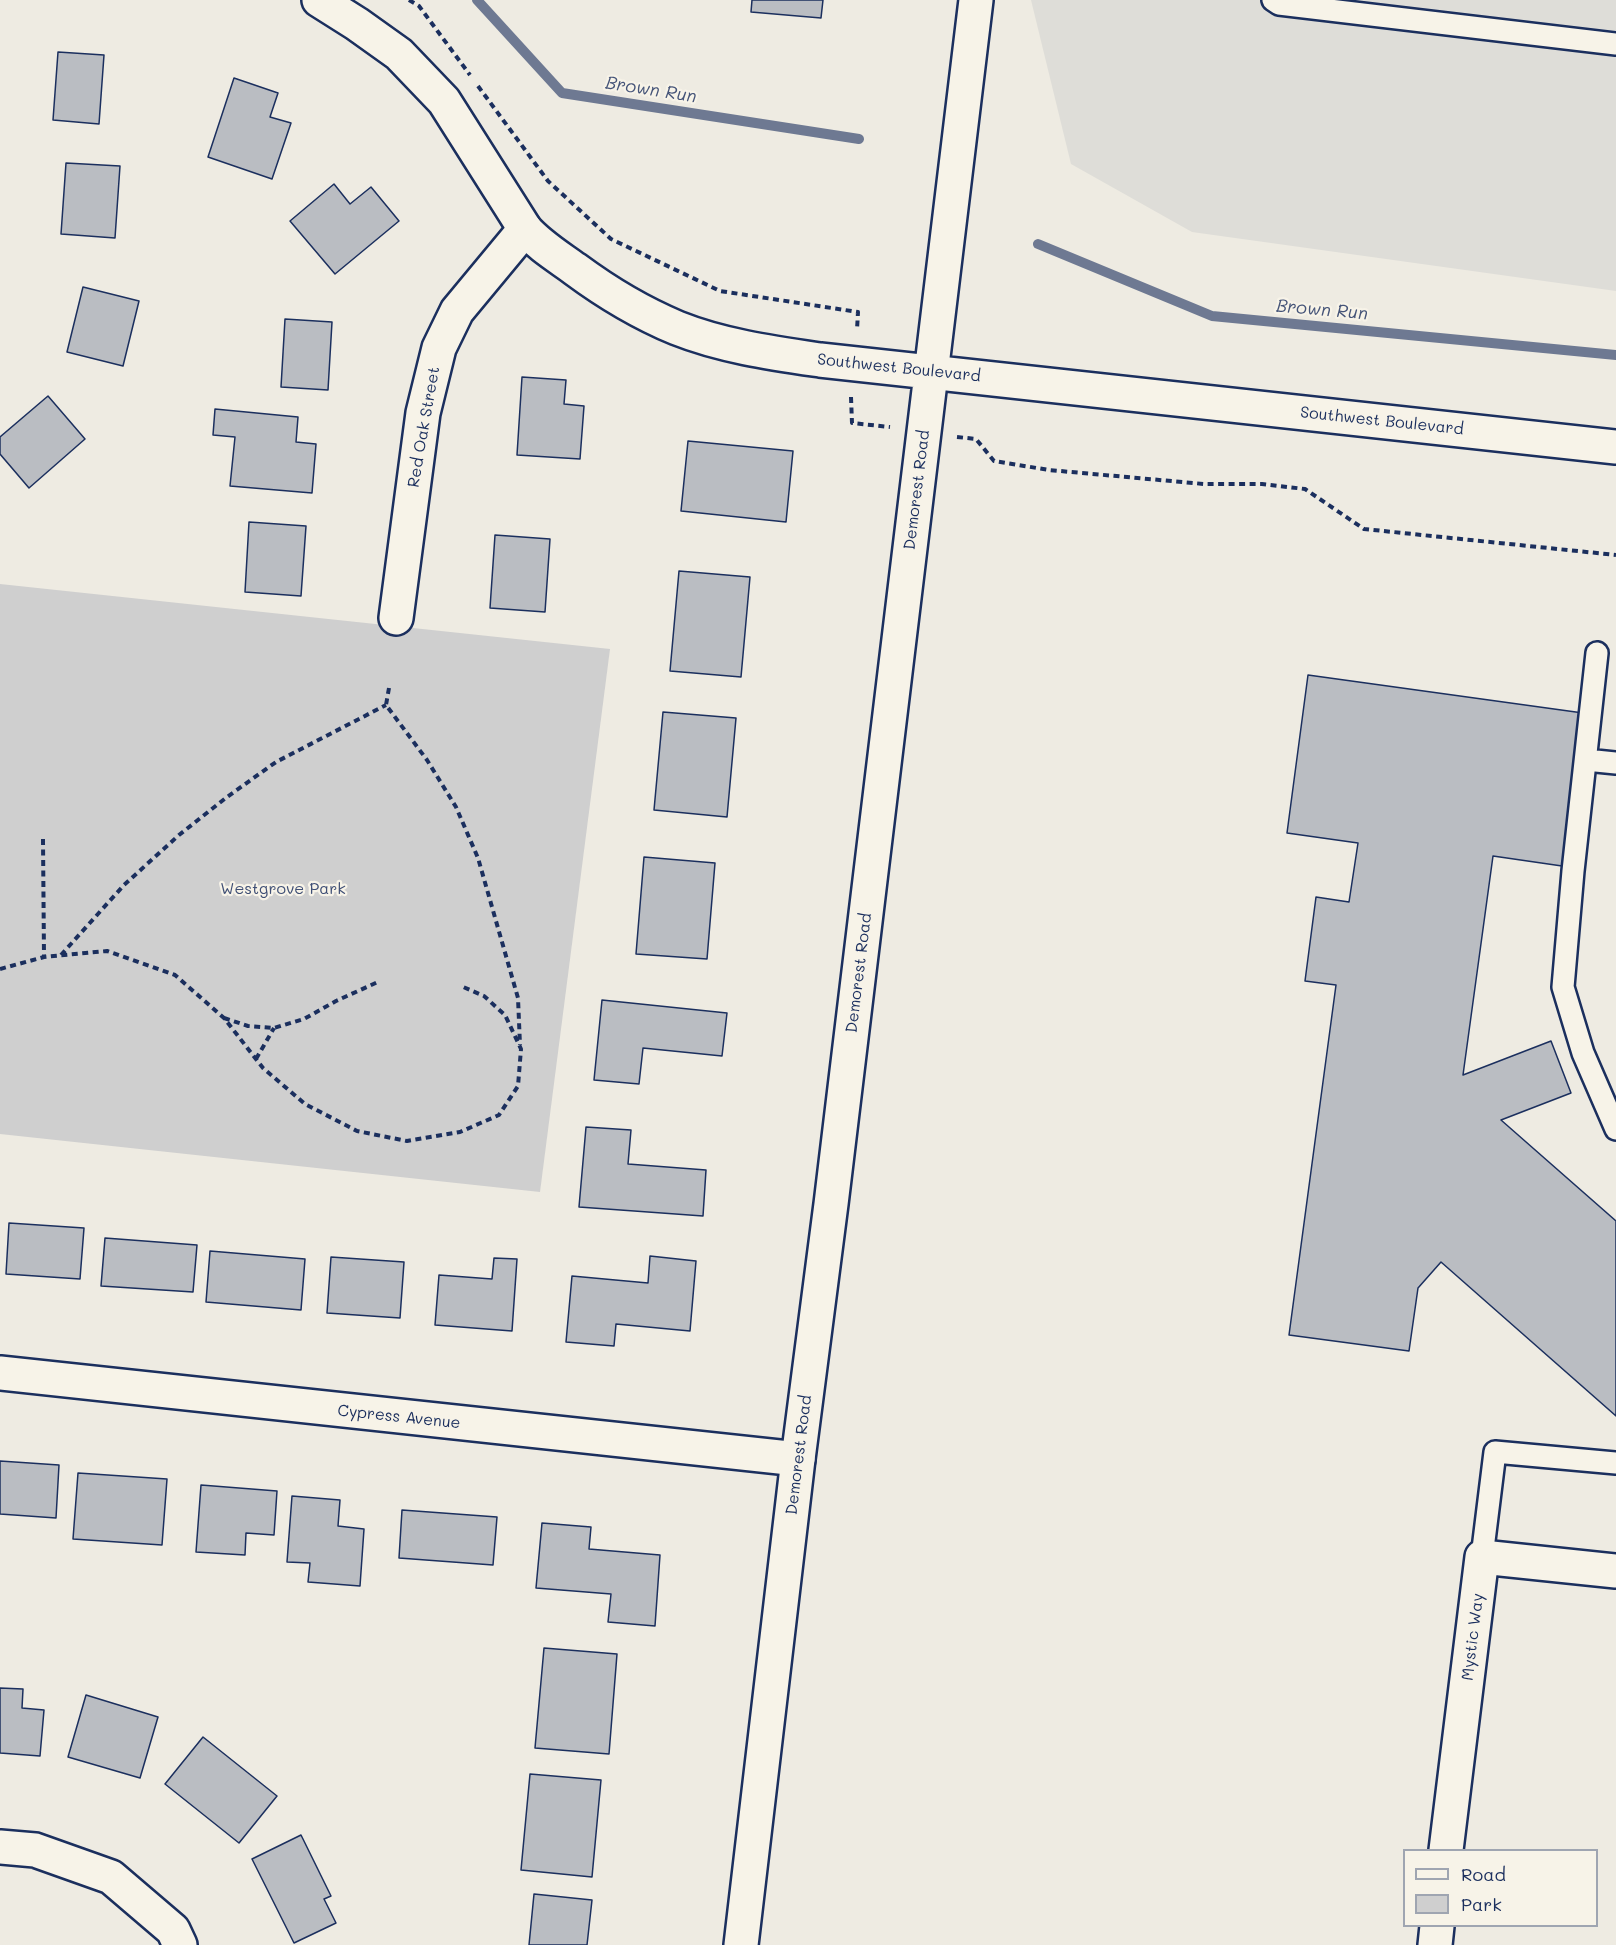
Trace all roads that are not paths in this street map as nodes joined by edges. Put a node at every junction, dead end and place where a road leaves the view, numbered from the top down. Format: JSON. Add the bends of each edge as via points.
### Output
{"nodes":[{"id":1,"x":318,"y":0,"type":"edge"},
{"id":2,"x":976,"y":0,"type":"edge"},
{"id":3,"x":1273,"y":0,"type":"edge"},
{"id":4,"x":1616,"y":44,"type":"edge"},
{"id":5,"x":525,"y":229,"type":"junction"},
{"id":6,"x":932,"y":372,"type":"junction"},
{"id":7,"x":1616,"y":447,"type":"edge"},
{"id":8,"x":396,"y":618,"type":"dead end"},
{"id":9,"x":1597,"y":653,"type":"dead end"},
{"id":10,"x":1586,"y":760,"type":"junction"},
{"id":11,"x":1616,"y":763,"type":"edge"},
{"id":12,"x":1616,"y":1129,"type":"edge"},
{"id":13,"x":0,"y":1373,"type":"edge"},
{"id":14,"x":798,"y":1459,"type":"junction"},
{"id":15,"x":1616,"y":1463,"type":"edge"},
{"id":16,"x":1482,"y":1557,"type":"junction"},
{"id":17,"x":1616,"y":1571,"type":"edge"},
{"id":18,"x":0,"y":1847,"type":"edge"},
{"id":19,"x":1446,"y":1849,"type":"edge"},
{"id":20,"x":1437,"y":1927,"type":"edge"},
{"id":21,"x":177,"y":1938,"type":"edge"},
{"id":22,"x":741,"y":1945,"type":"edge"},
{"id":23,"x":1435,"y":1945,"type":"edge"}],
"edges":[{"from":1,"to":5,"type":"street","name":"Southwest Boulevard","via":[[399,54],[444,101]]},
{"from":2,"to":6,"type":"street","name":"Demorest Road"},
{"from":3,"to":4,"type":"lane","via":[[1280,4]]},
{"from":5,"to":6,"type":"street","name":"Southwest Boulevard","via":[[604,291],[678,328],[774,354]]},
{"from":5,"to":8,"type":"street","name":"Red Oak Street","via":[[457,311],[439,348],[423,413]]},
{"from":6,"to":7,"type":"street","name":"Southwest Boulevard"},
{"from":6,"to":14,"type":"street","name":"Demorest Road"},
{"from":9,"to":10,"type":"lane"},
{"from":10,"to":11,"type":"lane"},
{"from":10,"to":12,"type":"lane","via":[[1563,987],[1583,1053]]},
{"from":13,"to":14,"type":"street","name":"Cypress Avenue"},
{"from":14,"to":22,"type":"street","name":"Demorest Road"},
{"from":15,"to":16,"type":"lane","via":[[1495,1452]]},
{"from":16,"to":17,"type":"street"},
{"from":16,"to":19,"type":"street","name":"Mystic Way"},
{"from":18,"to":21,"type":"street","via":[[35,1850],[111,1877]]},
{"from":20,"to":23,"type":"street"}]}
